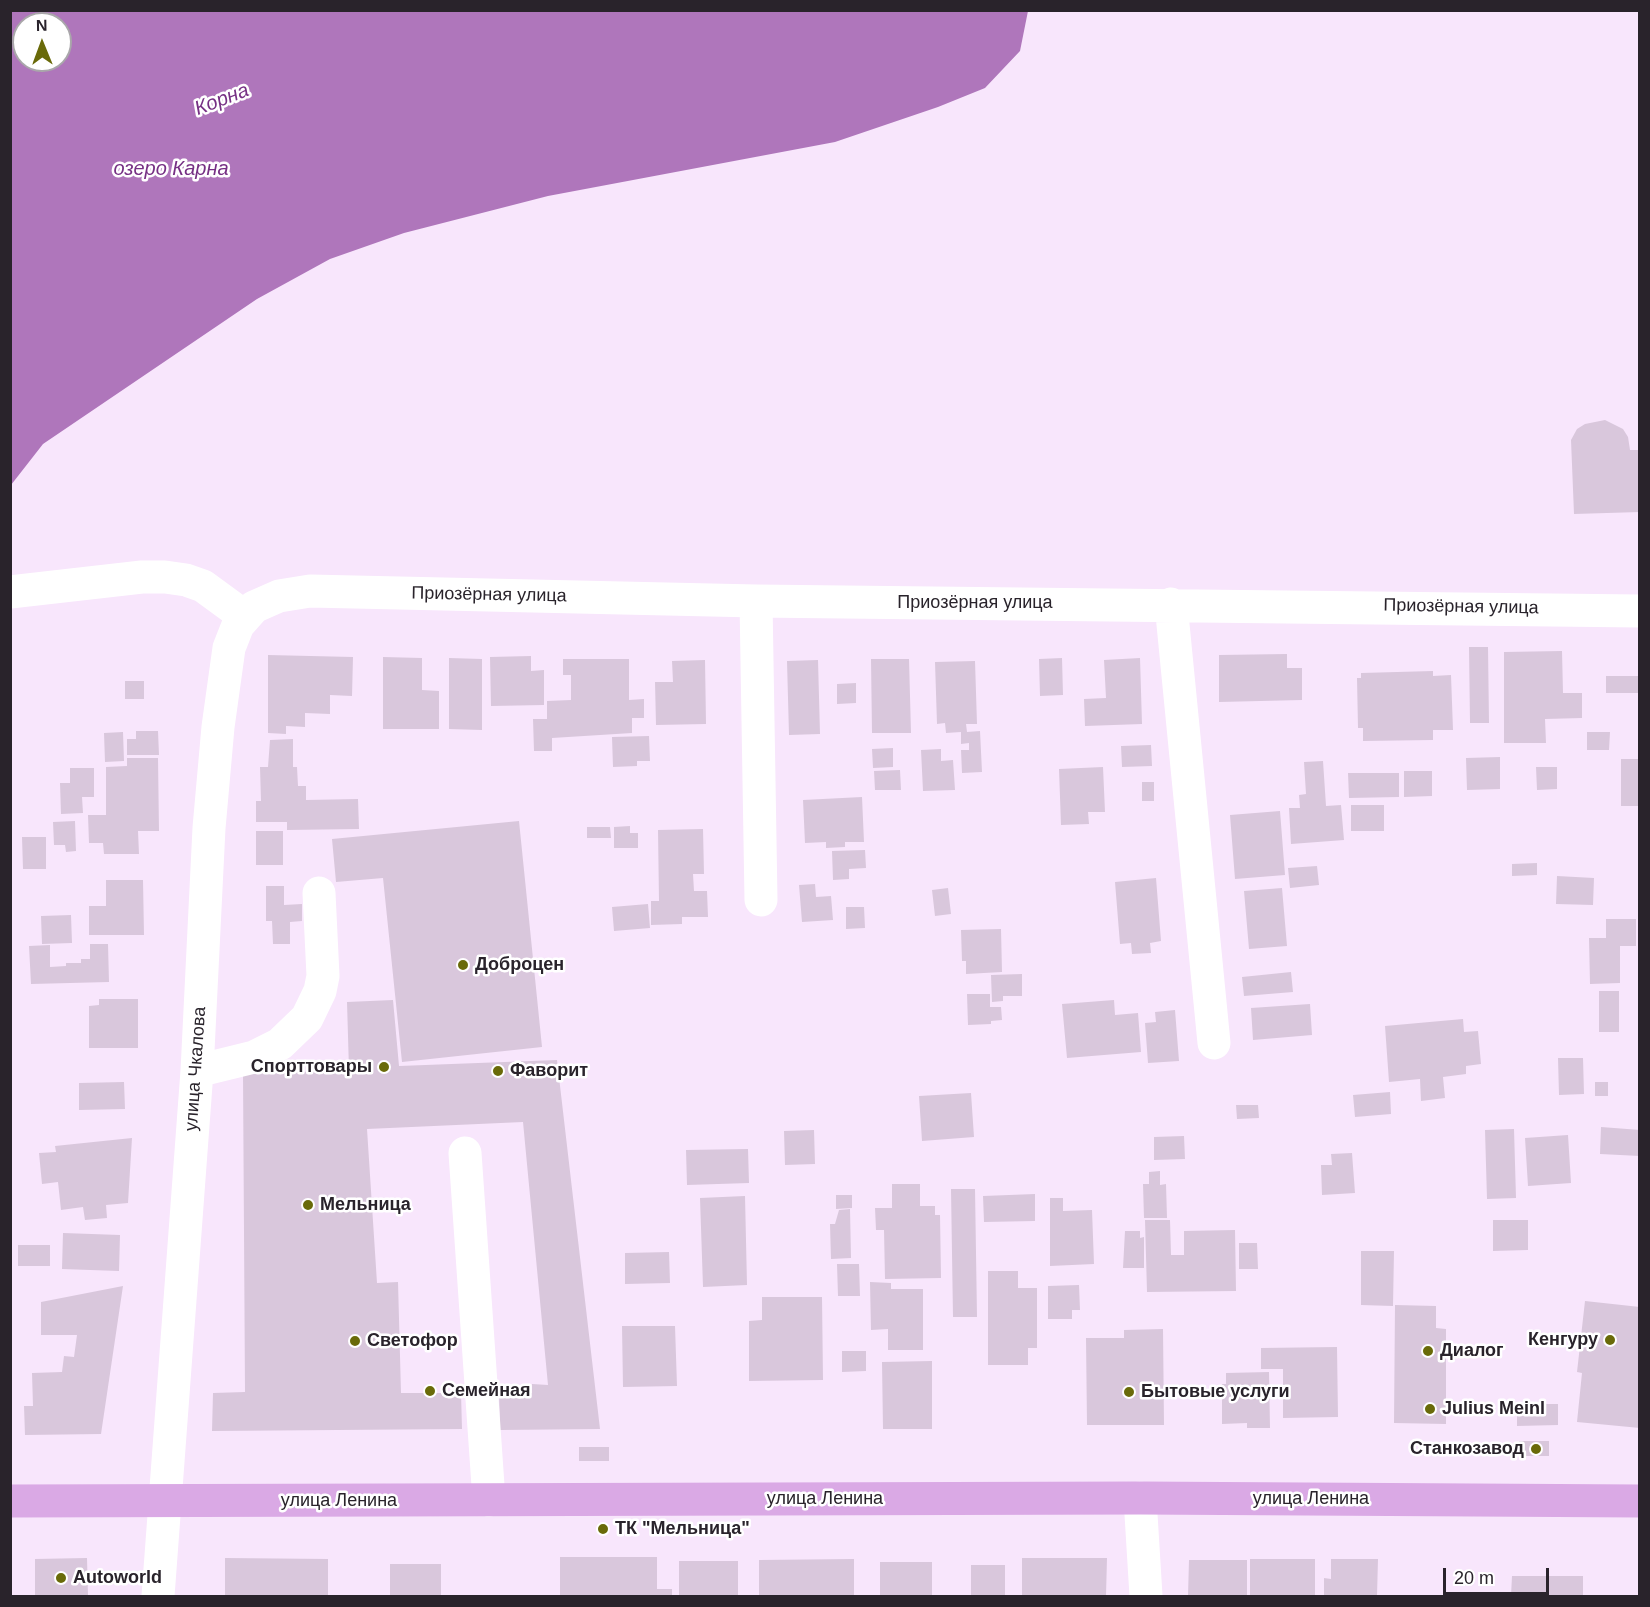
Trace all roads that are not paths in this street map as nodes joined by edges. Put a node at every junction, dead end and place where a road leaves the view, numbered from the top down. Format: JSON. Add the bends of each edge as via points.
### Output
{"nodes":[{"id":1,"x":10,"y":592,"type":"edge"},
{"id":2,"x":756,"y":601,"type":"junction"},
{"id":3,"x":1171,"y":604,"type":"junction"},
{"id":4,"x":1640,"y":611,"type":"edge"},
{"id":5,"x":244,"y":616,"type":"junction"},
{"id":6,"x":319,"y":893,"type":"dead end"},
{"id":7,"x":761,"y":900,"type":"dead end"},
{"id":8,"x":1214,"y":1043,"type":"dead end"},
{"id":9,"x":197,"y":1071,"type":"junction"},
{"id":10,"x":465,"y":1153,"type":"dead end"},
{"id":11,"x":1140,"y":1498,"type":"junction"},
{"id":12,"x":489,"y":1500,"type":"junction"},
{"id":13,"x":10,"y":1501,"type":"edge"},
{"id":14,"x":164,"y":1501,"type":"junction"},
{"id":15,"x":1640,"y":1501,"type":"edge"},
{"id":16,"x":158,"y":1596,"type":"edge"},
{"id":17,"x":1146,"y":1596,"type":"edge"}],
"edges":[{"from":1,"to":5,"type":"street","via":[[165,577],[203,586]]},
{"from":2,"to":3,"type":"street","name":"Приозёрная улица"},
{"from":2,"to":5,"type":"street","name":"Приозёрная улица","via":[[310,591],[266,601]]},
{"from":2,"to":7,"type":"street"},
{"from":3,"to":4,"type":"street","name":"Приозёрная улица"},
{"from":3,"to":8,"type":"street"},
{"from":5,"to":9,"type":"street","name":"улица Чкалова","via":[[233,635],[226,662],[218,727]]},
{"from":6,"to":9,"type":"street","via":[[323,976],[307,1018],[280,1044],[254,1057]]},
{"from":9,"to":14,"type":"street","name":"улица Чкалова"},
{"from":10,"to":12,"type":"street"},
{"from":11,"to":12,"type":"main road","name":"улица Ленина"},
{"from":11,"to":15,"type":"main road","name":"улица Ленина"},
{"from":11,"to":17,"type":"street"},
{"from":12,"to":14,"type":"main road","name":"улица Ленина"},
{"from":13,"to":14,"type":"main road","name":"улица Ленина"},
{"from":14,"to":16,"type":"street","name":"улица Чкалова"}]}
